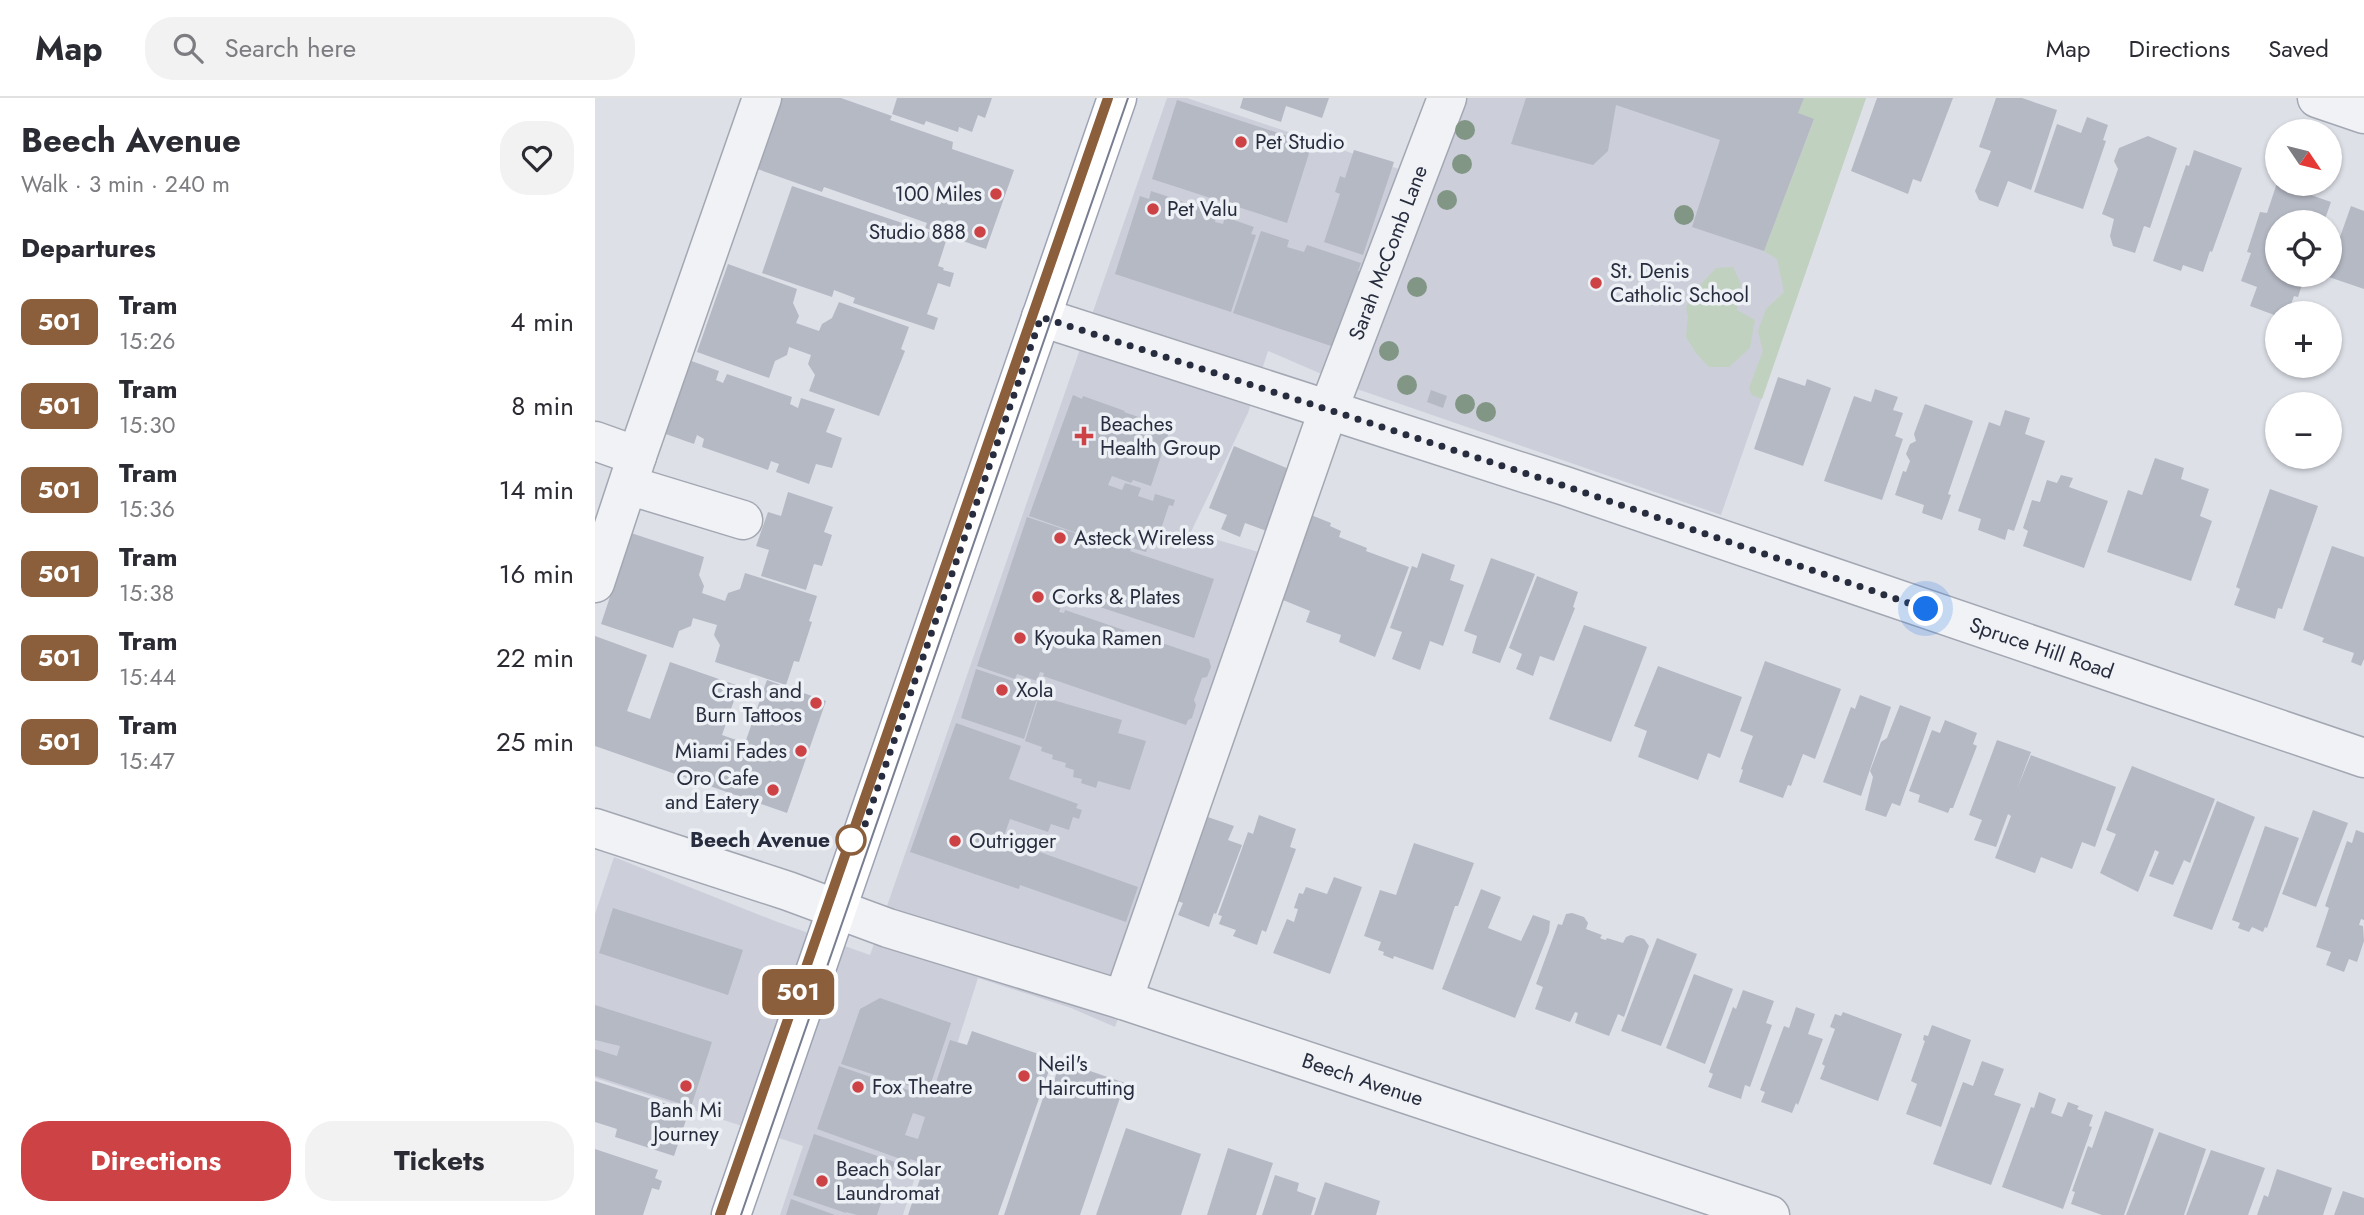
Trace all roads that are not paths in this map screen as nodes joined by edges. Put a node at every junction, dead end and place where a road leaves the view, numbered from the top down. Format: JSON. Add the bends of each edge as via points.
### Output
{"nodes":[{"id":1,"x":762,"y":98,"type":"edge"},
{"id":2,"x":1117,"y":98,"type":"edge"},
{"id":3,"x":1447,"y":98,"type":"edge"},
{"id":4,"x":2316,"y":98,"type":"edge"},
{"id":5,"x":2364,"y":114,"type":"edge"},
{"id":6,"x":1041,"y":317,"type":"junction"},
{"id":7,"x":1329,"y":408,"type":"junction"},
{"id":8,"x":595,"y":441,"type":"edge"},
{"id":9,"x":632,"y":470,"type":"junction"},
{"id":10,"x":743,"y":520,"type":"dead end"},
{"id":11,"x":595,"y":583,"type":"edge"},
{"id":12,"x":2364,"y":758,"type":"edge"},
{"id":13,"x":595,"y":828,"type":"edge"},
{"id":14,"x":836,"y":909,"type":"junction"},
{"id":15,"x":1123,"y":1000,"type":"junction"},
{"id":16,"x":731,"y":1215,"type":"edge"},
{"id":17,"x":1770,"y":1215,"type":"edge"}],
"edges":[{"from":1,"to":9,"type":"street"},
{"from":2,"to":6,"type":"main road"},
{"from":3,"to":7,"type":"street","name":"Sarah McComb Lane"},
{"from":4,"to":5,"type":"street"},
{"from":6,"to":7,"type":"street","name":"Spruce Hill Road"},
{"from":6,"to":14,"type":"main road"},
{"from":7,"to":12,"type":"street","name":"Spruce Hill Road"},
{"from":7,"to":15,"type":"street","name":"Sarah McComb Lane"},
{"from":8,"to":9,"type":"street"},
{"from":9,"to":10,"type":"street"},
{"from":9,"to":11,"type":"street"},
{"from":13,"to":14,"type":"street","name":"Beech Avenue"},
{"from":14,"to":15,"type":"street","name":"Beech Avenue"},
{"from":14,"to":16,"type":"main road"},
{"from":15,"to":17,"type":"street","name":"Beech Avenue"}]}
